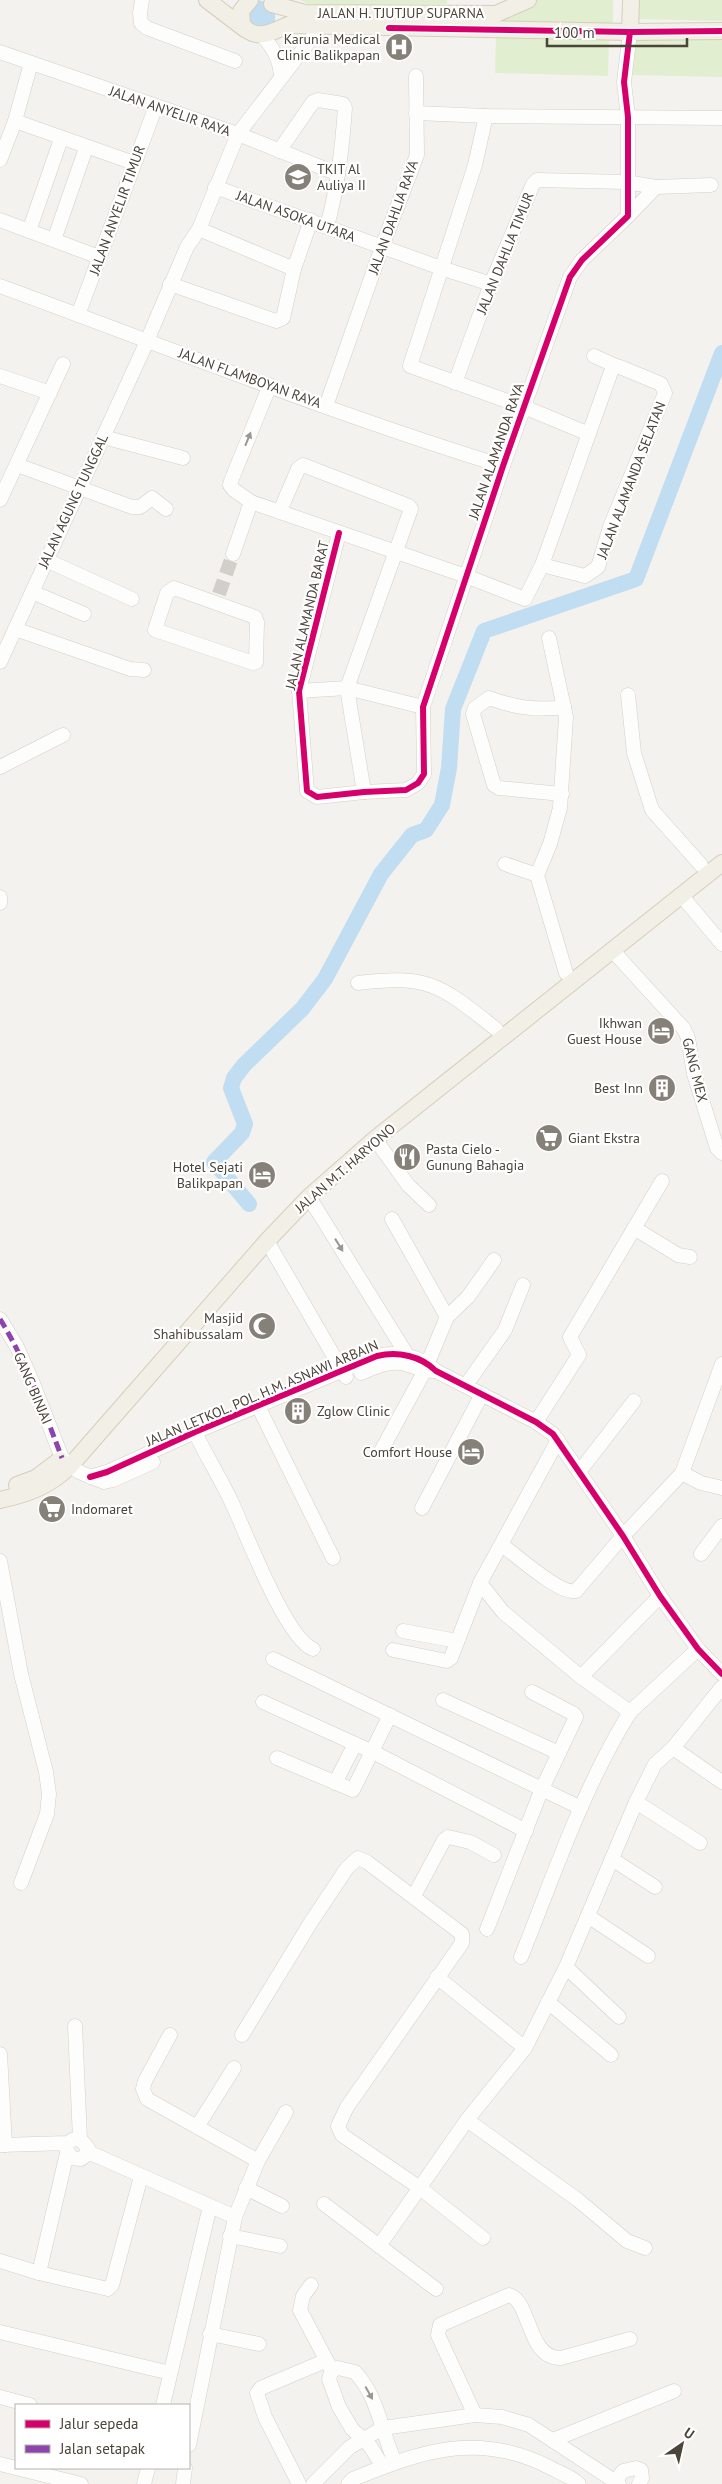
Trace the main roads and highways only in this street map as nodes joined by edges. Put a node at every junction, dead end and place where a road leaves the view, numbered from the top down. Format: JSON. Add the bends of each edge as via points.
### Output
{"nodes":[{"id":1,"x":207,"y":0,"type":"edge"},
{"id":2,"x":250,"y":0,"type":"edge"},
{"id":3,"x":528,"y":0,"type":"edge"},
{"id":4,"x":631,"y":0,"type":"edge"},
{"id":5,"x":271,"y":1,"type":"edge"},
{"id":6,"x":722,"y":31,"type":"edge"},
{"id":7,"x":630,"y":32,"type":"junction"},
{"id":8,"x":259,"y":33,"type":"junction"},
{"id":9,"x":722,"y":851,"type":"edge"},
{"id":10,"x":722,"y":863,"type":"edge"},
{"id":11,"x":269,"y":1234,"type":"junction"},
{"id":12,"x":66,"y":1462,"type":"junction"},
{"id":13,"x":0,"y":1489,"type":"edge"},
{"id":14,"x":0,"y":1500,"type":"edge"}],
"edges":[{"from":1,"to":8,"type":"main road"},
{"from":2,"to":8,"type":"main road","via":[[244,5],[240,18]]},
{"from":3,"to":5,"type":"main road","name":"JALAN H. TJUTJUP SUPARNA","via":[[496,14],[305,13]]},
{"from":4,"to":7,"type":"main road"},
{"from":5,"to":8,"type":"main road","via":[[276,9],[277,23]]},
{"from":6,"to":7,"type":"main road","name":"JALAN H. TJUTJUP SUPARNA"},
{"from":7,"to":8,"type":"main road","name":"JALAN H. TJUTJUP SUPARNA","via":[[288,25]]},
{"from":9,"to":11,"type":"main road","name":"JALAN M.T. HARYONO","via":[[361,1138],[310,1182]]},
{"from":10,"to":11,"type":"main road","name":"JALAN M.T. HARYONO","via":[[375,1139]]},
{"from":11,"to":12,"type":"main road","name":"JALAN M.T. HARYONO"},
{"from":12,"to":13,"type":"main road","name":"JALAN M.T. HARYONO","via":[[36,1478]]},
{"from":12,"to":14,"type":"main road","name":"JALAN M.T. HARYONO","via":[[42,1487]]}]}
